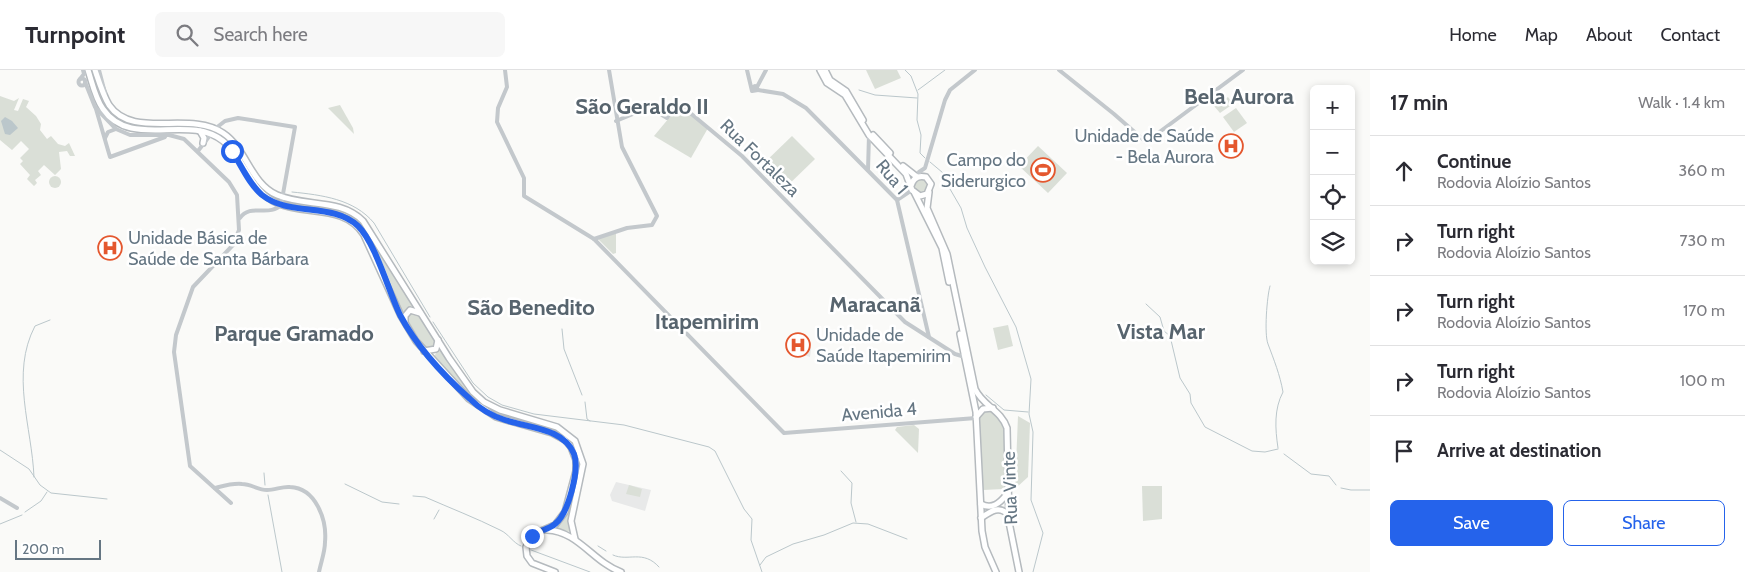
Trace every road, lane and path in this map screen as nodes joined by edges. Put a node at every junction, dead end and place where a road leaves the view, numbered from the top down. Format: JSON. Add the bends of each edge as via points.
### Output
{"nodes":[{"id":1,"x":505,"y":70,"type":"edge"},
{"id":2,"x":609,"y":70,"type":"edge"},
{"id":3,"x":747,"y":70,"type":"edge"},
{"id":4,"x":765,"y":70,"type":"edge"},
{"id":5,"x":823,"y":70,"type":"edge"},
{"id":6,"x":975,"y":70,"type":"edge"},
{"id":7,"x":1058,"y":70,"type":"edge"},
{"id":8,"x":1244,"y":70,"type":"edge"},
{"id":9,"x":85,"y":71,"type":"edge"},
{"id":10,"x":92,"y":76,"type":"edge"},
{"id":11,"x":756,"y":88,"type":"junction"},
{"id":12,"x":95,"y":107,"type":"junction"},
{"id":13,"x":616,"y":121,"type":"junction"},
{"id":14,"x":116,"y":129,"type":"junction"},
{"id":15,"x":199,"y":130,"type":"junction"},
{"id":16,"x":214,"y":131,"type":"junction"},
{"id":17,"x":870,"y":134,"type":"junction"},
{"id":18,"x":168,"y":135,"type":"junction"},
{"id":19,"x":139,"y":136,"type":"junction"},
{"id":20,"x":104,"y":140,"type":"junction"},
{"id":21,"x":203,"y":143,"type":"junction"},
{"id":22,"x":138,"y":146,"type":"junction"},
{"id":23,"x":198,"y":151,"type":"junction"},
{"id":24,"x":924,"y":168,"type":"junction"},
{"id":25,"x":868,"y":170,"type":"junction"},
{"id":26,"x":917,"y":175,"type":"junction"},
{"id":27,"x":929,"y":180,"type":"junction"},
{"id":28,"x":912,"y":190,"type":"junction"},
{"id":29,"x":929,"y":192,"type":"junction"},
{"id":30,"x":282,"y":197,"type":"junction"},
{"id":31,"x":897,"y":200,"type":"junction"},
{"id":32,"x":239,"y":202,"type":"junction"},
{"id":33,"x":281,"y":205,"type":"junction"},
{"id":34,"x":249,"y":211,"type":"junction"},
{"id":35,"x":240,"y":220,"type":"junction"},
{"id":36,"x":905,"y":236,"type":"junction"},
{"id":37,"x":594,"y":239,"type":"junction"},
{"id":38,"x":901,"y":239,"type":"dead end"},
{"id":39,"x":420,"y":313,"type":"junction"},
{"id":40,"x":405,"y":324,"type":"junction"},
{"id":41,"x":929,"y":337,"type":"junction"},
{"id":42,"x":438,"y":340,"type":"junction"},
{"id":43,"x":424,"y":351,"type":"junction"},
{"id":44,"x":966,"y":357,"type":"junction"},
{"id":45,"x":994,"y":408,"type":"junction"},
{"id":46,"x":976,"y":418,"type":"junction"},
{"id":47,"x":215,"y":488,"type":"junction"},
{"id":48,"x":1008,"y":494,"type":"junction"},
{"id":49,"x":0,"y":498,"type":"edge"},
{"id":50,"x":231,"y":503,"type":"dead end"},
{"id":51,"x":981,"y":504,"type":"junction"},
{"id":52,"x":17,"y":508,"type":"dead end"},
{"id":53,"x":1009,"y":516,"type":"junction"},
{"id":54,"x":981,"y":518,"type":"junction"},
{"id":55,"x":544,"y":530,"type":"junction"},
{"id":56,"x":575,"y":539,"type":"junction"},
{"id":57,"x":319,"y":572,"type":"edge"},
{"id":58,"x":555,"y":572,"type":"edge"},
{"id":59,"x":621,"y":572,"type":"edge"},
{"id":60,"x":996,"y":572,"type":"edge"},
{"id":61,"x":1019,"y":572,"type":"edge"}],
"edges":[{"from":1,"to":37,"type":"street","via":[[506,87],[496,122],[524,178],[524,196]]},
{"from":2,"to":13,"type":"street"},
{"from":3,"to":11,"type":"street"},
{"from":4,"to":11,"type":"street"},
{"from":5,"to":17,"type":"main road","via":[[846,91]]},
{"from":5,"to":17,"type":"main road","via":[[826,83],[845,95]]},
{"from":6,"to":24,"type":"street","via":[[961,79],[947,95]]},
{"from":7,"to":8,"type":"street","via":[[1146,142]]},
{"from":9,"to":10,"type":"main road"},
{"from":9,"to":10,"type":"street","via":[[80,78]]},
{"from":10,"to":12,"type":"street","via":[[87,88]]},
{"from":10,"to":15,"type":"main road","via":[[101,106],[120,124],[138,130]]},
{"from":10,"to":16,"type":"main road","via":[[115,113],[129,121],[197,123]]},
{"from":11,"to":25,"type":"street","name":"Rua 1","via":[[782,94],[806,108]]},
{"from":12,"to":14,"type":"street"},
{"from":12,"to":20,"type":"street"},
{"from":13,"to":37,"type":"street","via":[[622,147],[657,216],[652,225],[626,228]]},
{"from":13,"to":41,"type":"street","name":"Rua Fortaleza","via":[[645,105],[667,118],[677,102],[736,151],[891,309]]},
{"from":14,"to":19,"type":"street"},
{"from":14,"to":20,"type":"street","via":[[108,132]]},
{"from":15,"to":16,"type":"main road"},
{"from":15,"to":21,"type":"main road"},
{"from":16,"to":21,"type":"street"},
{"from":16,"to":30,"type":"main road","via":[[233,140],[263,185]]},
{"from":16,"to":30,"type":"street","via":[[226,120],[238,118],[295,127]]},
{"from":16,"to":33,"type":"main road","via":[[258,190]]},
{"from":17,"to":25,"type":"street"},
{"from":17,"to":26,"type":"main road"},
{"from":17,"to":28,"type":"main road","via":[[906,174]]},
{"from":18,"to":19,"type":"street"},
{"from":18,"to":22,"type":"street"},
{"from":18,"to":23,"type":"street","via":[[184,139]]},
{"from":19,"to":22,"type":"street","via":[[142,141]]},
{"from":20,"to":22,"type":"street","via":[[110,157]]},
{"from":21,"to":23,"type":"street"},
{"from":23,"to":32,"type":"street","via":[[229,182]]},
{"from":24,"to":26,"type":"street"},
{"from":24,"to":27,"type":"street"},
{"from":25,"to":31,"type":"street","name":"Rua 1"},
{"from":26,"to":27,"type":"main road"},
{"from":26,"to":28,"type":"main road"},
{"from":27,"to":29,"type":"main road"},
{"from":28,"to":29,"type":"main road","via":[[920,196]]},
{"from":28,"to":31,"type":"street"},
{"from":28,"to":44,"type":"main road","via":[[943,251]]},
{"from":29,"to":44,"type":"main road","via":[[927,208],[947,254]]},
{"from":30,"to":33,"type":"street"},
{"from":30,"to":39,"type":"main road","via":[[337,206],[360,218]]},
{"from":31,"to":36,"type":"street","name":"Rua 1"},
{"from":32,"to":34,"type":"street"},
{"from":32,"to":35,"type":"street"},
{"from":33,"to":34,"type":"street","via":[[272,210]]},
{"from":33,"to":40,"type":"main road","via":[[336,214],[358,227],[368,241]]},
{"from":34,"to":35,"type":"street"},
{"from":35,"to":47,"type":"street","via":[[233,245],[193,287],[180,317],[174,352],[190,466]]},
{"from":36,"to":38,"type":"street"},
{"from":36,"to":41,"type":"street","name":"Rua 1"},
{"from":37,"to":46,"type":"street","name":"Avenida 4","via":[[784,433]]},
{"from":39,"to":40,"type":"main road","via":[[413,310],[406,313]]},
{"from":39,"to":42,"type":"main road"},
{"from":40,"to":43,"type":"main road"},
{"from":41,"to":44,"type":"street","name":"Rua Fortaleza","via":[[955,354]]},
{"from":42,"to":43,"type":"main road","via":[[436,349]]},
{"from":42,"to":56,"type":"main road","via":[[467,385],[484,402],[557,427],[575,441],[583,464],[570,521]]},
{"from":43,"to":55,"type":"main road","via":[[484,411],[552,433],[571,447],[576,467],[566,510],[558,522]]},
{"from":44,"to":45,"type":"main road","name":"Rua Vinte","via":[[976,392]]},
{"from":44,"to":46,"type":"main road"},
{"from":45,"to":46,"type":"main road","via":[[983,409]]},
{"from":45,"to":48,"type":"main road","name":"Rua Vinte","via":[[1007,428]]},
{"from":46,"to":51,"type":"main road"},
{"from":47,"to":50,"type":"street"},
{"from":47,"to":57,"type":"street","via":[[244,484],[270,490],[288,486],[300,489],[312,498],[323,517],[326,538]]},
{"from":48,"to":51,"type":"main road","via":[[993,506]]},
{"from":48,"to":53,"type":"main road","name":"Rua Vinte"},
{"from":49,"to":52,"type":"street"},
{"from":51,"to":54,"type":"main road"},
{"from":53,"to":54,"type":"main road","via":[[997,509]]},
{"from":53,"to":61,"type":"main road","name":"Rua Vinte"},
{"from":54,"to":60,"type":"main road","via":[[985,547]]},
{"from":55,"to":56,"type":"main road","via":[[562,532]]},
{"from":55,"to":58,"type":"main road","via":[[530,537],[526,553],[532,563]]},
{"from":56,"to":59,"type":"main road","via":[[606,565]]}]}
